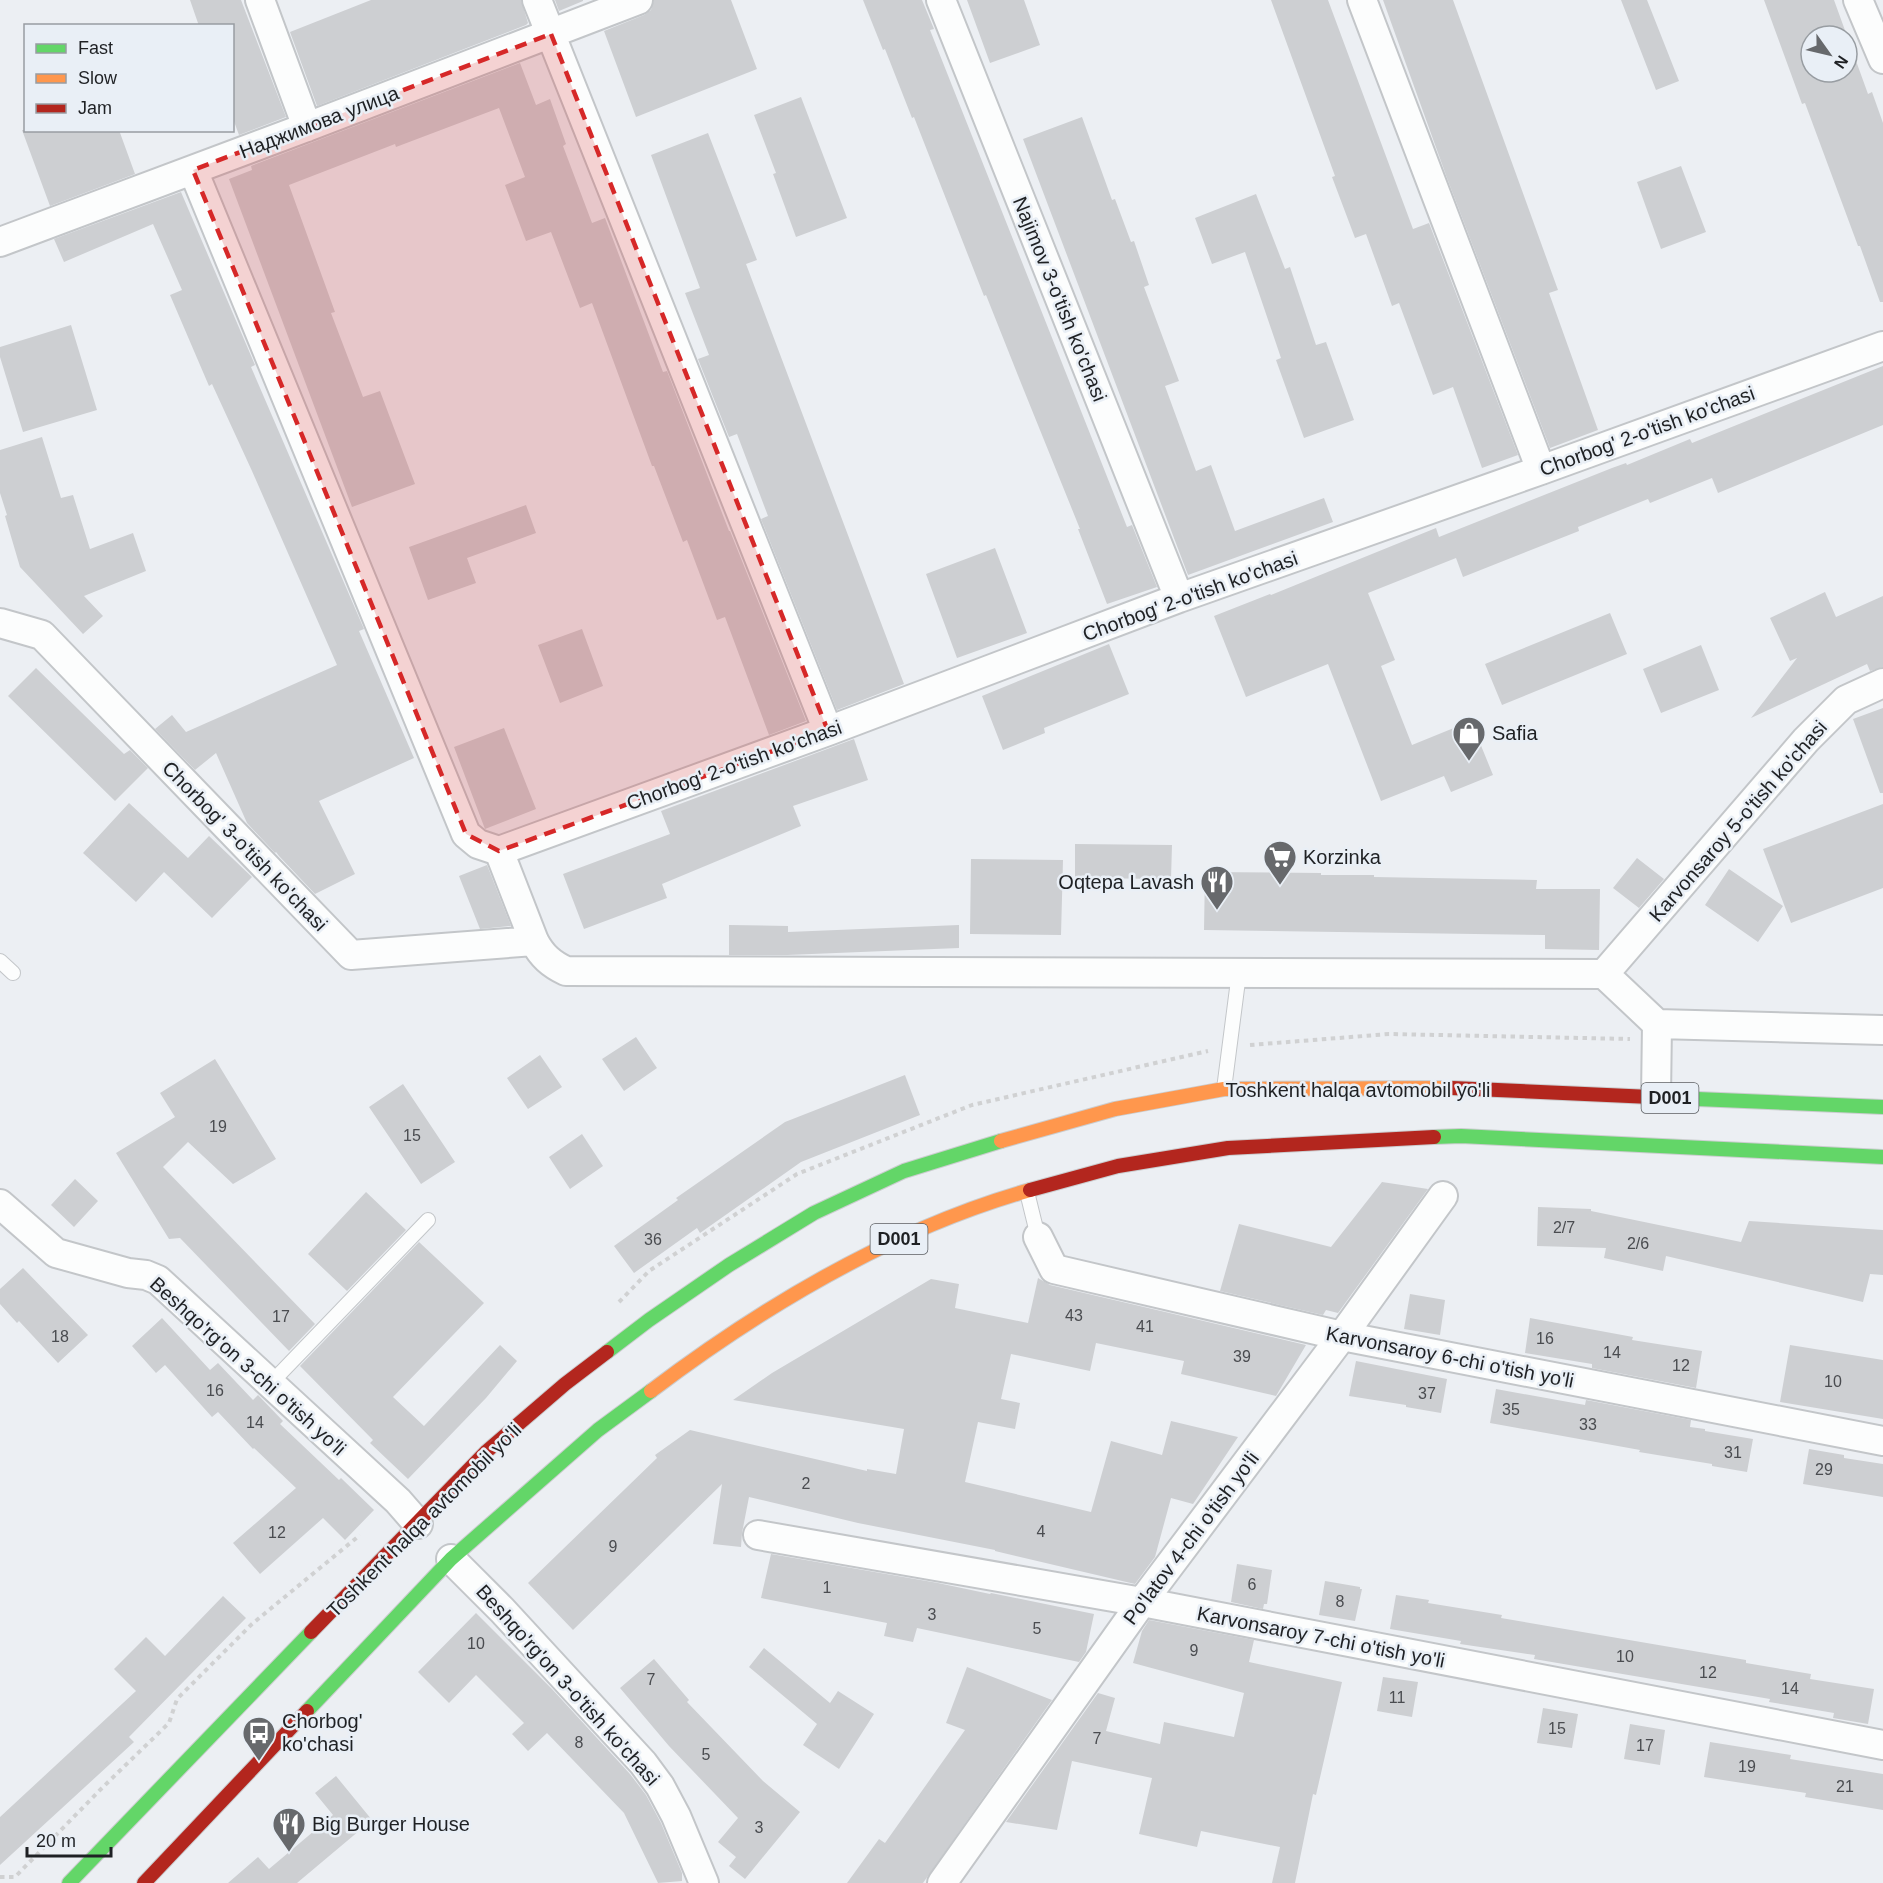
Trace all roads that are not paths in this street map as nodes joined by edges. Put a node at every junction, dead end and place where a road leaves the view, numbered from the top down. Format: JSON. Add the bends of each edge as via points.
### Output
{"nodes":[{"id":1,"x":260,"y":0,"type":"edge"},
{"id":2,"x":537,"y":0,"type":"edge"},
{"id":3,"x":638,"y":0,"type":"edge"},
{"id":4,"x":941,"y":0,"type":"edge"},
{"id":5,"x":1362,"y":0,"type":"edge"},
{"id":6,"x":1858,"y":0,"type":"edge"},
{"id":7,"x":551,"y":34,"type":"junction"},
{"id":8,"x":1883,"y":59,"type":"edge"},
{"id":9,"x":307,"y":127,"type":"junction"},
{"id":10,"x":193,"y":170,"type":"junction"},
{"id":11,"x":0,"y":242,"type":"edge"},
{"id":12,"x":1883,"y":346,"type":"edge"},
{"id":13,"x":1541,"y":470,"type":"junction"},
{"id":14,"x":1179,"y":598,"type":"junction"},
{"id":15,"x":0,"y":623,"type":"edge"},
{"id":16,"x":1883,"y":683,"type":"edge"},
{"id":17,"x":828,"y":731,"type":"junction"},
{"id":18,"x":499,"y":851,"type":"junction"},
{"id":19,"x":534,"y":941,"type":"junction"},
{"id":20,"x":0,"y":961,"type":"edge"},
{"id":21,"x":13,"y":973,"type":"dead end"},
{"id":22,"x":1239,"y":973,"type":"junction"},
{"id":23,"x":1604,"y":974,"type":"junction"},
{"id":24,"x":1657,"y":1024,"type":"junction"},
{"id":25,"x":1883,"y":1030,"type":"edge"},
{"id":26,"x":1224,"y":1089,"type":"junction"},
{"id":27,"x":1656,"y":1097,"type":"junction"},
{"id":28,"x":1877,"y":1110,"type":"edge"},
{"id":29,"x":1875,"y":1154,"type":"edge"},
{"id":30,"x":1027,"y":1191,"type":"junction"},
{"id":31,"x":1443,"y":1196,"type":"dead end"},
{"id":32,"x":0,"y":1204,"type":"edge"},
{"id":33,"x":428,"y":1220,"type":"dead end"},
{"id":34,"x":1038,"y":1237,"type":"joint"},
{"id":35,"x":1342,"y":1336,"type":"junction"},
{"id":36,"x":271,"y":1383,"type":"junction"},
{"id":37,"x":1883,"y":1441,"type":"edge"},
{"id":38,"x":418,"y":1524,"type":"junction"},
{"id":39,"x":758,"y":1535,"type":"dead end"},
{"id":40,"x":451,"y":1559,"type":"junction"},
{"id":41,"x":1142,"y":1602,"type":"junction"},
{"id":42,"x":1883,"y":1745,"type":"edge"},
{"id":43,"x":69,"y":1883,"type":"edge"},
{"id":44,"x":144,"y":1883,"type":"edge"},
{"id":45,"x":704,"y":1883,"type":"edge"},
{"id":46,"x":942,"y":1883,"type":"edge"}],
"edges":[{"from":1,"to":9,"type":"street"},
{"from":2,"to":7,"type":"street"},
{"from":3,"to":7,"type":"street","name":"Наджимова улица"},
{"from":4,"to":14,"type":"street","name":"Najimov 3-o'tish ko'chasi"},
{"from":5,"to":13,"type":"street"},
{"from":6,"to":8,"type":"street"},
{"from":7,"to":9,"type":"street","name":"Наджимова улица"},
{"from":7,"to":17,"type":"street"},
{"from":9,"to":10,"type":"street","name":"Наджимова улица"},
{"from":10,"to":11,"type":"street","name":"Наджимова улица"},
{"from":10,"to":18,"type":"street","via":[[466,834],[478,844]]},
{"from":12,"to":13,"type":"street","name":"Chorbog' 2-o'tish ko'chasi"},
{"from":13,"to":14,"type":"street","name":"Chorbog' 2-o'tish ko'chasi"},
{"from":14,"to":17,"type":"street","name":"Chorbog' 2-o'tish ko'chasi"},
{"from":15,"to":19,"type":"street","name":"Chorbog' 3-o'tish ko'chasi","via":[[42,635],[351,956]]},
{"from":16,"to":23,"type":"street","name":"Karvonsaroy 5-o'tish ko'chasi","via":[[1846,700],[1806,740]]},
{"from":17,"to":18,"type":"street","name":"Chorbog' 2-o'tish ko'chasi"},
{"from":18,"to":19,"type":"street"},
{"from":19,"to":22,"type":"street","via":[[552,964],[566,971]]},
{"from":20,"to":21,"type":"lane"},
{"from":22,"to":23,"type":"street"},
{"from":22,"to":26,"type":"lane"},
{"from":23,"to":24,"type":"street"},
{"from":24,"to":25,"type":"street"},
{"from":24,"to":27,"type":"street"},
{"from":26,"to":27,"type":"highway","name":"Toshkent halqa avtomobil yo'li","number":"D001","via":[[1458,1088]]},
{"from":26,"to":38,"type":"highway","name":"Toshkent halqa avtomobil yo'li","number":"D001","via":[[1114,1109],[1017,1136],[904,1171],[814,1213],[729,1265],[565,1383],[487,1451]]},
{"from":27,"to":28,"type":"highway","name":"Toshkent halqa avtomobil yo'li","number":"D001"},
{"from":29,"to":30,"type":"highway","number":"D001","via":[[1461,1136],[1228,1148],[1118,1166]]},
{"from":30,"to":34,"type":"lane"},
{"from":30,"to":40,"type":"highway","number":"D001","via":[[944,1220],[842,1266],[760,1316],[682,1367],[598,1430]]},
{"from":31,"to":35,"type":"street","name":"Po'latov 4-chi o'tish yo'li"},
{"from":32,"to":36,"type":"street","name":"Beshqo'rg'on 3-chi o'tish yo'li","via":[[56,1252],[158,1280]]},
{"from":33,"to":36,"type":"lane"},
{"from":34,"to":35,"type":"street","name":"Karvonsaroy 6-chi o'tish yo'li","via":[[1054,1269]]},
{"from":35,"to":37,"type":"street","name":"Karvonsaroy 6-chi o'tish yo'li"},
{"from":35,"to":41,"type":"street","name":"Po'latov 4-chi o'tish yo'li"},
{"from":36,"to":38,"type":"street","name":"Beshqo'rg'on 3-chi o'tish yo'li"},
{"from":38,"to":43,"type":"highway","name":"Toshkent halqa avtomobil yo'li","number":"D001"},
{"from":39,"to":41,"type":"street","name":"Karvonsaroy 7-chi o'tish yo'li"},
{"from":40,"to":44,"type":"highway","number":"D001"},
{"from":40,"to":45,"type":"street","name":"Beshqo'rg'on 3-o'tish ko'chasi","via":[[643,1763],[676,1816]]},
{"from":41,"to":42,"type":"street","name":"Karvonsaroy 7-chi o'tish yo'li"},
{"from":41,"to":46,"type":"street","name":"Po'latov 4-chi o'tish yo'li"}]}
